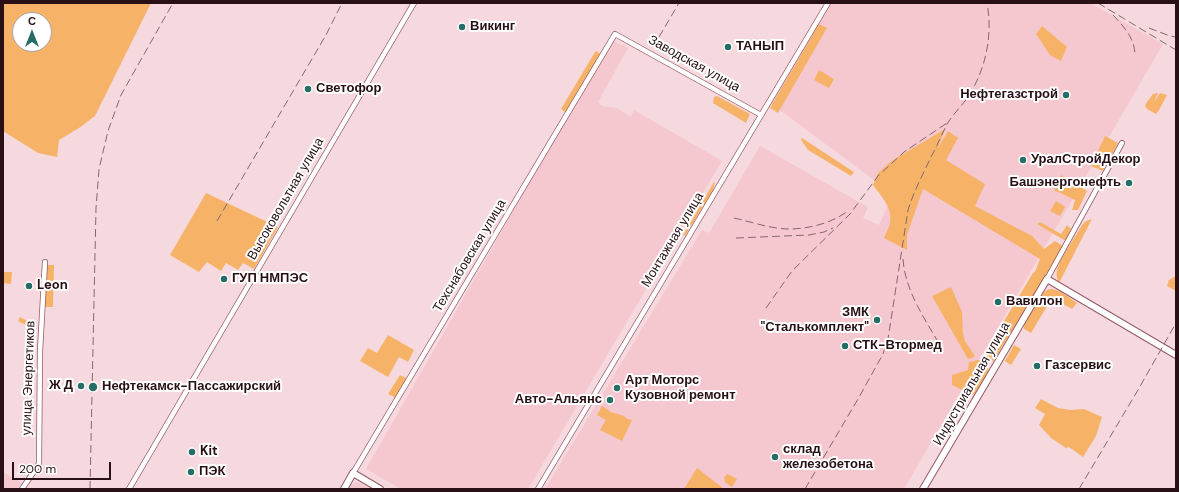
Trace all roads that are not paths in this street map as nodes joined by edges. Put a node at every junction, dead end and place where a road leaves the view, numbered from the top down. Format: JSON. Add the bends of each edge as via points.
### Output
{"nodes":[{"id":1,"x":414,"y":3,"type":"edge"},
{"id":2,"x":828,"y":3,"type":"edge"},
{"id":3,"x":615,"y":34,"type":"joint"},
{"id":4,"x":761,"y":114,"type":"junction"},
{"id":5,"x":1122,"y":143,"type":"dead end"},
{"id":6,"x":45,"y":262,"type":"dead end"},
{"id":7,"x":1047,"y":279,"type":"junction"},
{"id":8,"x":1176,"y":355,"type":"edge"},
{"id":9,"x":353,"y":473,"type":"junction"},
{"id":10,"x":22,"y":489,"type":"edge"},
{"id":11,"x":129,"y":489,"type":"edge"},
{"id":12,"x":344,"y":489,"type":"edge"},
{"id":13,"x":380,"y":489,"type":"edge"},
{"id":14,"x":538,"y":489,"type":"edge"},
{"id":15,"x":923,"y":489,"type":"edge"}],
"edges":[{"from":1,"to":11,"type":"street","name":"Высоковольтная улица"},
{"from":2,"to":4,"type":"street","name":"Монтажная улица"},
{"from":3,"to":4,"type":"street","name":"Заводская улица"},
{"from":3,"to":9,"type":"street","name":"Техснабовская улица"},
{"from":4,"to":14,"type":"street","name":"Монтажная улица"},
{"from":5,"to":7,"type":"street","name":"Индустриальная улица"},
{"from":6,"to":10,"type":"street","name":"улица Энергетиков","via":[[40,351],[39,464]]},
{"from":7,"to":8,"type":"main road"},
{"from":7,"to":15,"type":"main road","name":"Индустриальная улица"},
{"from":9,"to":12,"type":"main road","name":"Техснабовская улица"},
{"from":9,"to":13,"type":"main road"}]}
